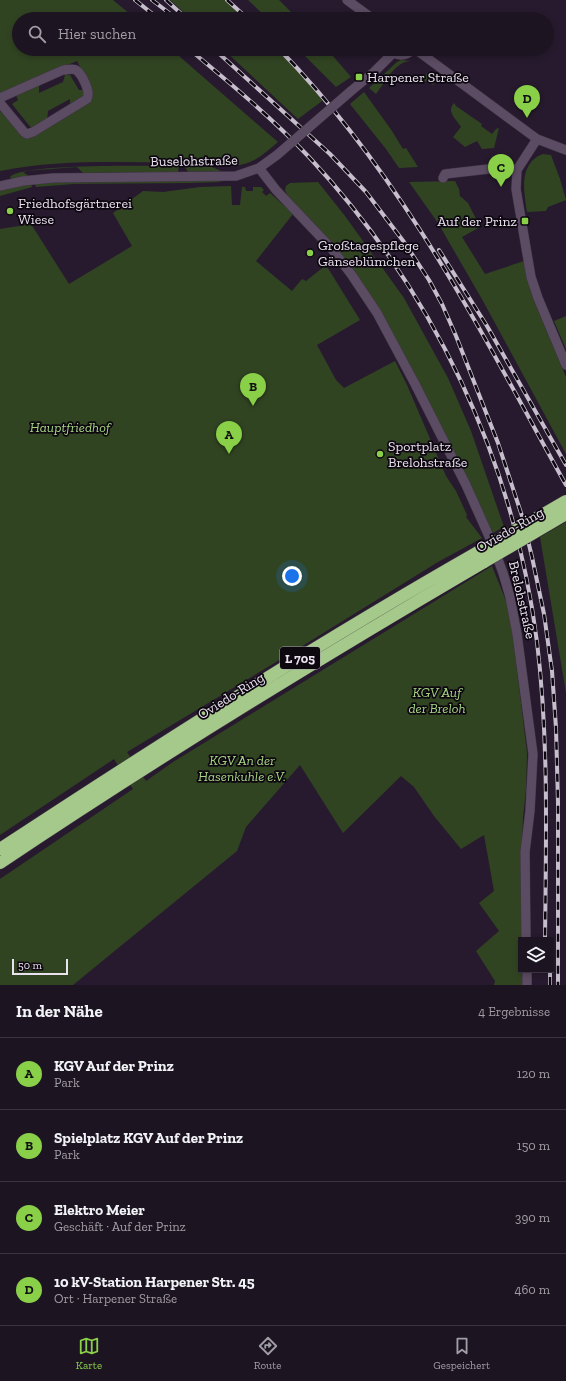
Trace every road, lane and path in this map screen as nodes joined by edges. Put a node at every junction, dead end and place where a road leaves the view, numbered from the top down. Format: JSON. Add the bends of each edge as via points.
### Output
{"nodes":[{"id":1,"x":347,"y":0,"type":"edge"},
{"id":2,"x":363,"y":12,"type":"edge"},
{"id":3,"x":387,"y":56,"type":"edge"},
{"id":4,"x":424,"y":56,"type":"edge"},
{"id":5,"x":0,"y":98,"type":"edge"},
{"id":6,"x":0,"y":103,"type":"edge"},
{"id":7,"x":537,"y":139,"type":"junction"},
{"id":8,"x":566,"y":150,"type":"edge"},
{"id":9,"x":259,"y":168,"type":"junction"},
{"id":10,"x":517,"y":170,"type":"junction"},
{"id":11,"x":443,"y":178,"type":"dead end"},
{"id":12,"x":0,"y":186,"type":"edge"},
{"id":13,"x":566,"y":365,"type":"edge"},
{"id":14,"x":566,"y":501,"type":"edge"},
{"id":15,"x":566,"y":514,"type":"edge"},
{"id":16,"x":481,"y":557,"type":"junction"},
{"id":17,"x":0,"y":849,"type":"edge"},
{"id":18,"x":0,"y":863,"type":"edge"},
{"id":19,"x":526,"y":937,"type":"edge"},
{"id":20,"x":527,"y":973,"type":"edge"},
{"id":21,"x":527,"y":985,"type":"edge"}],
"edges":[{"from":1,"to":2,"type":"street"},
{"from":3,"to":9,"type":"street","name":"Buselohstraße","bridge":true,"via":[[374,72]]},
{"from":4,"to":7,"type":"street"},
{"from":5,"to":6,"type":"street","via":[[64,70],[72,69],[80,74],[89,94],[81,102],[27,134]]},
{"from":7,"to":8,"type":"street"},
{"from":7,"to":10,"type":"street"},
{"from":9,"to":12,"type":"street","name":"Buselohstraße","via":[[236,176],[53,178]]},
{"from":9,"to":19,"type":"street","name":"Brelohstraße","via":[[276,190],[331,248],[377,313],[472,498],[503,573],[517,634],[532,754],[530,811],[525,852]]},
{"from":10,"to":11,"type":"street","via":[[506,166],[445,174]]},
{"from":10,"to":13,"type":"street","via":[[516,189],[532,277]]},
{"from":14,"to":16,"type":"highway","name":"Oviedo-Ring","number":"L 705","bridge":true},
{"from":15,"to":16,"type":"highway","name":"Oviedo-Ring","number":"L 705","bridge":true},
{"from":16,"to":17,"type":"highway","name":"Oviedo-Ring","number":"L 705","via":[[393,601],[212,712]]},
{"from":16,"to":18,"type":"highway","name":"Oviedo-Ring","number":"L 705"},
{"from":20,"to":21,"type":"street"}]}
